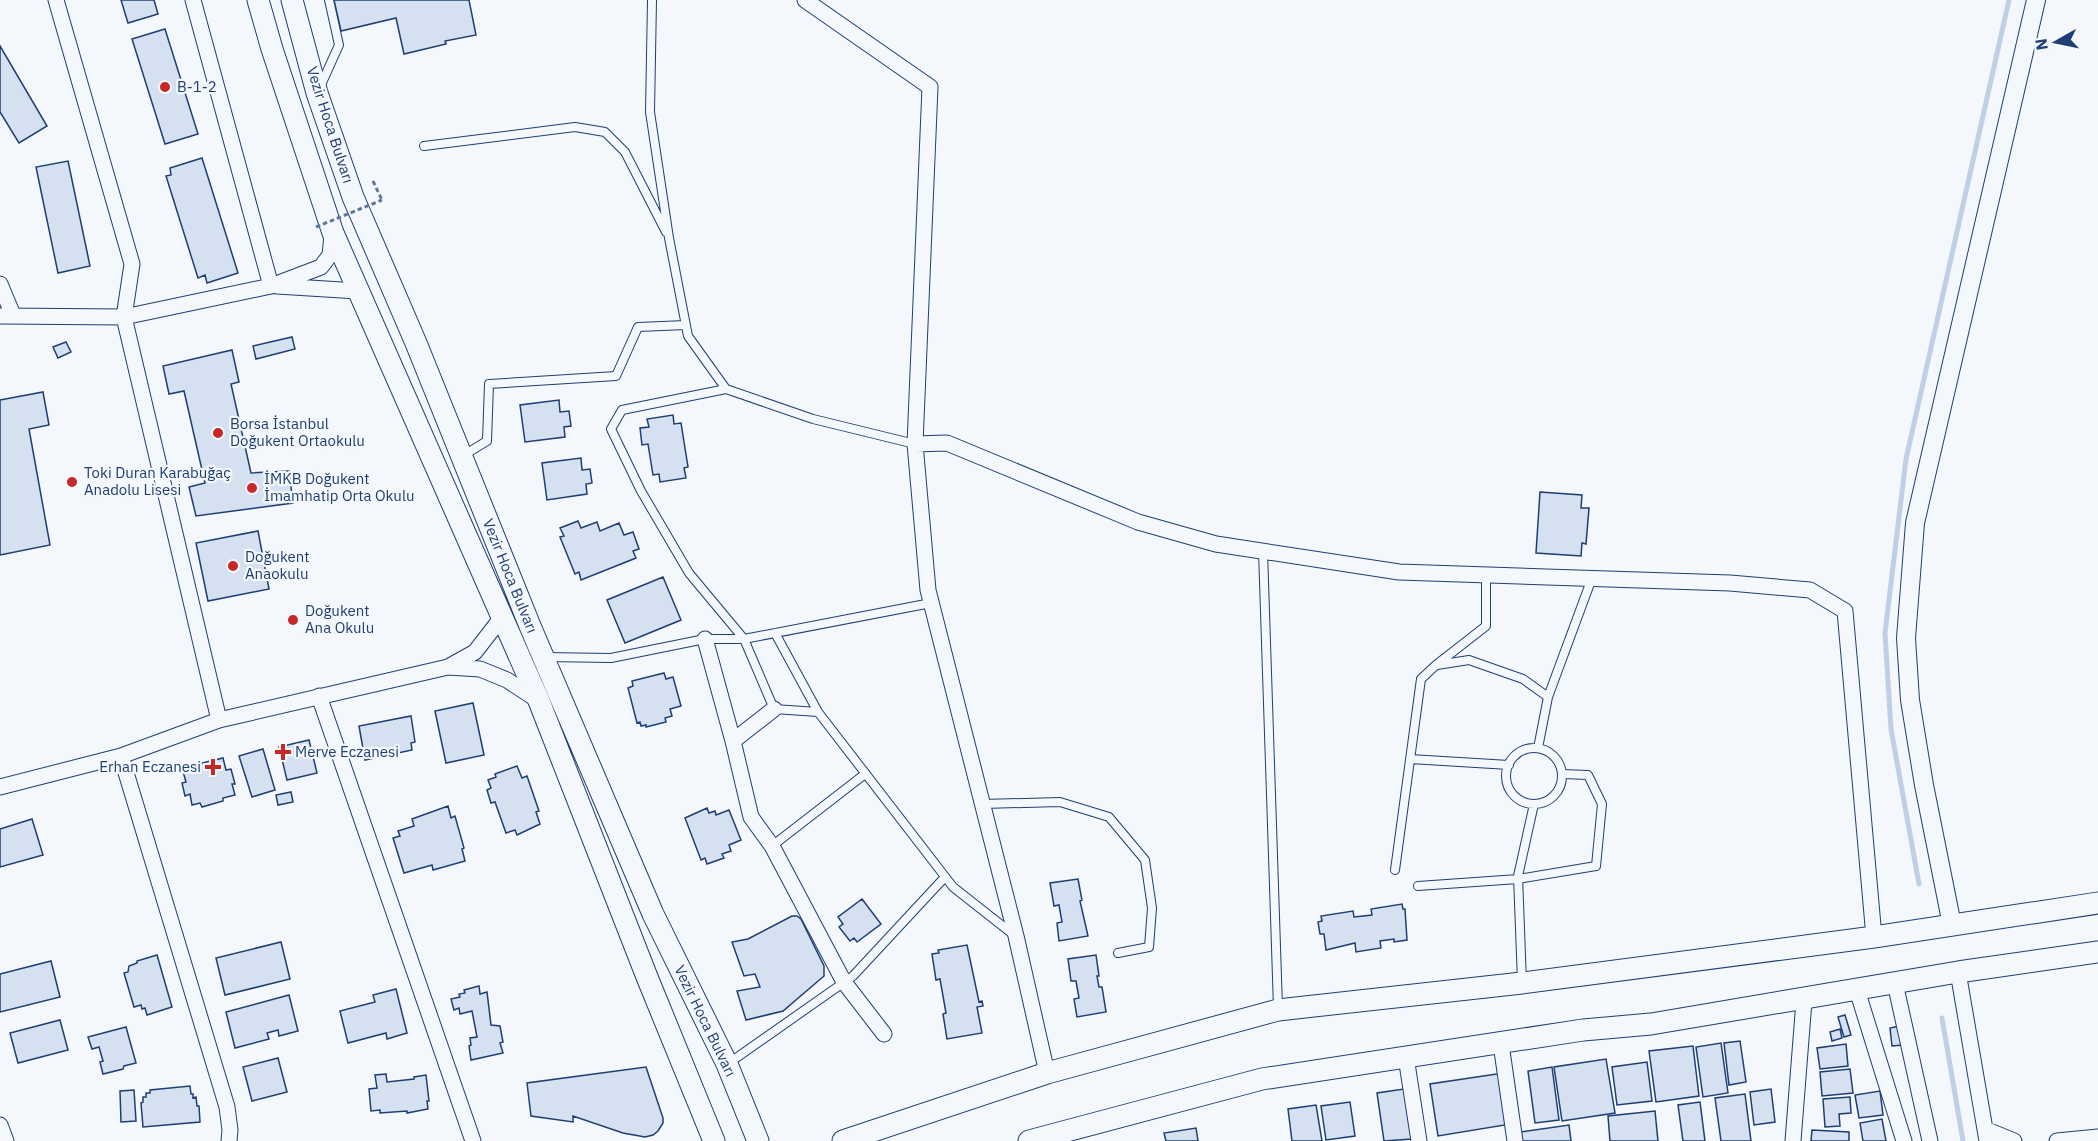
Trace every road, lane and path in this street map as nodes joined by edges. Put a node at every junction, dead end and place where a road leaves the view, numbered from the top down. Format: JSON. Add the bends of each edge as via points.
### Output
{"nodes":[{"id":1,"x":56,"y":0,"type":"edge"},
{"id":2,"x":193,"y":0,"type":"edge"},
{"id":3,"x":258,"y":0,"type":"edge"},
{"id":4,"x":292,"y":0,"type":"edge"},
{"id":5,"x":329,"y":0,"type":"edge"},
{"id":6,"x":652,"y":0,"type":"edge"},
{"id":7,"x":805,"y":0,"type":"edge"},
{"id":8,"x":2036,"y":0,"type":"edge"},
{"id":9,"x":317,"y":93,"type":"junction"},
{"id":10,"x":424,"y":146,"type":"dead end"},
{"id":11,"x":373,"y":181,"type":"dead end"},
{"id":12,"x":324,"y":230,"type":"junction"},
{"id":13,"x":669,"y":238,"type":"junction"},
{"id":14,"x":0,"y":284,"type":"edge"},
{"id":15,"x":272,"y":286,"type":"junction"},
{"id":16,"x":358,"y":291,"type":"junction"},
{"id":17,"x":7,"y":315,"type":"edge"},
{"id":18,"x":124,"y":317,"type":"junction"},
{"id":19,"x":686,"y":325,"type":"junction"},
{"id":20,"x":726,"y":389,"type":"junction"},
{"id":21,"x":915,"y":444,"type":"junction"},
{"id":22,"x":462,"y":457,"type":"junction"},
{"id":23,"x":1263,"y":551,"type":"junction"},
{"id":24,"x":1486,"y":574,"type":"junction"},
{"id":25,"x":1592,"y":578,"type":"junction"},
{"id":26,"x":931,"y":603,"type":"junction"},
{"id":27,"x":502,"y":616,"type":"junction"},
{"id":28,"x":775,"y":633,"type":"junction"},
{"id":29,"x":705,"y":639,"type":"junction"},
{"id":30,"x":744,"y":639,"type":"junction"},
{"id":31,"x":543,"y":657,"type":"junction"},
{"id":32,"x":1436,"y":665,"type":"junction"},
{"id":33,"x":448,"y":667,"type":"junction"},
{"id":34,"x":319,"y":696,"type":"junction"},
{"id":35,"x":1548,"y":697,"type":"junction"},
{"id":36,"x":539,"y":701,"type":"junction"},
{"id":37,"x":774,"y":710,"type":"junction"},
{"id":38,"x":818,"y":712,"type":"junction"},
{"id":39,"x":219,"y":720,"type":"junction"},
{"id":40,"x":733,"y":741,"type":"junction"},
{"id":41,"x":1538,"y":748,"type":"junction"},
{"id":42,"x":121,"y":756,"type":"junction"},
{"id":43,"x":1410,"y":759,"type":"junction"},
{"id":44,"x":1509,"y":765,"type":"junction"},
{"id":45,"x":865,"y":774,"type":"junction"},
{"id":46,"x":1563,"y":774,"type":"junction"},
{"id":47,"x":0,"y":787,"type":"edge"},
{"id":48,"x":982,"y":804,"type":"junction"},
{"id":49,"x":1534,"y":804,"type":"junction"},
{"id":50,"x":772,"y":846,"type":"junction"},
{"id":51,"x":1395,"y":870,"type":"dead end"},
{"id":52,"x":945,"y":877,"type":"junction"},
{"id":53,"x":1518,"y":879,"type":"junction"},
{"id":54,"x":1418,"y":886,"type":"dead end"},
{"id":55,"x":2098,"y":903,"type":"edge"},
{"id":56,"x":1952,"y":925,"type":"junction"},
{"id":57,"x":1016,"y":936,"type":"junction"},
{"id":58,"x":1874,"y":937,"type":"junction"},
{"id":59,"x":2098,"y":952,"type":"edge"},
{"id":60,"x":1118,"y":953,"type":"dead end"},
{"id":61,"x":1958,"y":972,"type":"junction"},
{"id":62,"x":844,"y":982,"type":"junction"},
{"id":63,"x":1522,"y":983,"type":"junction"},
{"id":64,"x":1895,"y":983,"type":"junction"},
{"id":65,"x":1857,"y":990,"type":"junction"},
{"id":66,"x":1802,"y":1000,"type":"junction"},
{"id":67,"x":1278,"y":1010,"type":"junction"},
{"id":68,"x":884,"y":1034,"type":"dead end"},
{"id":69,"x":1501,"y":1044,"type":"junction"},
{"id":70,"x":1406,"y":1057,"type":"junction"},
{"id":71,"x":727,"y":1064,"type":"junction"},
{"id":72,"x":1047,"y":1073,"type":"junction"},
{"id":73,"x":0,"y":1125,"type":"edge"},
{"id":74,"x":1986,"y":1135,"type":"edge"},
{"id":75,"x":1062,"y":1136,"type":"edge"},
{"id":76,"x":2098,"y":1137,"type":"edge"},
{"id":77,"x":6,"y":1141,"type":"edge"},
{"id":78,"x":229,"y":1141,"type":"edge"},
{"id":79,"x":472,"y":1141,"type":"edge"},
{"id":80,"x":714,"y":1141,"type":"edge"},
{"id":81,"x":758,"y":1141,"type":"edge"},
{"id":82,"x":843,"y":1141,"type":"edge"},
{"id":83,"x":1029,"y":1141,"type":"edge"},
{"id":84,"x":1419,"y":1141,"type":"edge"},
{"id":85,"x":1515,"y":1141,"type":"edge"},
{"id":86,"x":1792,"y":1141,"type":"edge"},
{"id":87,"x":1904,"y":1141,"type":"edge"},
{"id":88,"x":1930,"y":1141,"type":"edge"},
{"id":89,"x":2014,"y":1141,"type":"edge"},
{"id":90,"x":2057,"y":1141,"type":"edge"}],
"edges":[{"from":1,"to":18,"type":"street","via":[[132,264]]},
{"from":2,"to":15,"type":"street"},
{"from":3,"to":12,"type":"main road","name":"Vezir Hoca Bulvarı"},
{"from":4,"to":9,"type":"main road","name":"Vezir Hoca Bulvarı"},
{"from":5,"to":9,"type":"lane","via":[[339,45]]},
{"from":6,"to":13,"type":"lane","via":[[651,112]]},
{"from":7,"to":21,"type":"street","via":[[930,87]]},
{"from":8,"to":56,"type":"street","via":[[1913,546],[1906,638],[1910,700]]},
{"from":9,"to":22,"type":"main road","name":"Vezir Hoca Bulvarı","via":[[353,196]]},
{"from":10,"to":13,"type":"lane","via":[[575,127],[604,132],[625,152]]},
{"from":11,"to":12,"type":"path","bridge":true,"via":[[382,200]]},
{"from":12,"to":15,"type":"street","via":[[330,255],[321,267]]},
{"from":12,"to":16,"type":"main road","name":"Vezir Hoca Bulvarı"},
{"from":13,"to":19,"type":"lane"},
{"from":14,"to":17,"type":"street"},
{"from":15,"to":16,"type":"street"},
{"from":15,"to":18,"type":"street"},
{"from":16,"to":27,"type":"main road","name":"Vezir Hoca Bulvarı"},
{"from":17,"to":18,"type":"street"},
{"from":18,"to":39,"type":"street"},
{"from":19,"to":20,"type":"lane","via":[[688,336]]},
{"from":19,"to":22,"type":"lane","via":[[638,327],[616,376],[489,384],[487,441]]},
{"from":20,"to":21,"type":"lane","via":[[813,419]]},
{"from":20,"to":30,"type":"lane","via":[[622,410],[611,429],[641,491],[689,573]]},
{"from":21,"to":23,"type":"street","via":[[947,443],[1138,522],[1216,544]]},
{"from":21,"to":26,"type":"street"},
{"from":22,"to":31,"type":"main road","name":"Vezir Hoca Bulvarı"},
{"from":23,"to":24,"type":"street","via":[[1399,572]]},
{"from":23,"to":67,"type":"lane"},
{"from":24,"to":25,"type":"street"},
{"from":24,"to":32,"type":"lane","via":[[1486,626]]},
{"from":25,"to":35,"type":"lane"},
{"from":25,"to":58,"type":"street","via":[[1810,590],[1845,611]]},
{"from":26,"to":28,"type":"lane"},
{"from":26,"to":48,"type":"street"},
{"from":27,"to":33,"type":"street","via":[[475,652]]},
{"from":27,"to":36,"type":"main road","name":"Vezir Hoca Bulvarı"},
{"from":28,"to":30,"type":"lane"},
{"from":28,"to":38,"type":"lane"},
{"from":29,"to":30,"type":"lane"},
{"from":29,"to":31,"type":"lane","via":[[611,658]]},
{"from":29,"to":40,"type":"street"},
{"from":30,"to":37,"type":"lane"},
{"from":31,"to":71,"type":"main road","name":"Vezir Hoca Bulvarı","via":[[653,914]]},
{"from":32,"to":35,"type":"lane","via":[[1469,660],[1523,679]]},
{"from":32,"to":43,"type":"lane","via":[[1421,679]]},
{"from":33,"to":34,"type":"street"},
{"from":33,"to":36,"type":"street","via":[[480,669],[507,680]]},
{"from":34,"to":39,"type":"street"},
{"from":34,"to":79,"type":"street"},
{"from":35,"to":41,"type":"lane"},
{"from":36,"to":80,"type":"main road","name":"Vezir Hoca Bulvarı"},
{"from":37,"to":38,"type":"lane"},
{"from":37,"to":40,"type":"street"},
{"from":38,"to":45,"type":"lane"},
{"from":39,"to":42,"type":"street"},
{"from":40,"to":50,"type":"street","via":[[751,817]]},
{"from":41,"to":44,"type":"lane","via":[[1521,751]]},
{"from":41,"to":46,"type":"lane","via":[[1555,757]]},
{"from":42,"to":47,"type":"street"},
{"from":42,"to":78,"type":"street","via":[[227,1107]]},
{"from":43,"to":44,"type":"lane"},
{"from":43,"to":51,"type":"lane"},
{"from":44,"to":49,"type":"lane","via":[[1510,791],[1525,803]]},
{"from":45,"to":50,"type":"lane"},
{"from":45,"to":52,"type":"lane"},
{"from":46,"to":49,"type":"lane","via":[[1558,792],[1543,803]]},
{"from":46,"to":53,"type":"lane","via":[[1588,775],[1602,804],[1596,866]]},
{"from":48,"to":57,"type":"street"},
{"from":48,"to":60,"type":"lane","via":[[1060,802],[1109,817],[1145,860],[1152,908],[1149,946]]},
{"from":49,"to":53,"type":"lane"},
{"from":50,"to":62,"type":"street"},
{"from":52,"to":57,"type":"lane"},
{"from":52,"to":62,"type":"lane"},
{"from":53,"to":54,"type":"lane"},
{"from":53,"to":63,"type":"lane"},
{"from":55,"to":56,"type":"main road"},
{"from":56,"to":58,"type":"main road"},
{"from":57,"to":72,"type":"street"},
{"from":58,"to":63,"type":"main road"},
{"from":59,"to":61,"type":"main road"},
{"from":61,"to":64,"type":"main road"},
{"from":61,"to":74,"type":"street"},
{"from":62,"to":68,"type":"street"},
{"from":62,"to":71,"type":"lane"},
{"from":63,"to":67,"type":"main road"},
{"from":64,"to":65,"type":"main road"},
{"from":64,"to":88,"type":"street"},
{"from":65,"to":66,"type":"main road"},
{"from":65,"to":87,"type":"street"},
{"from":66,"to":69,"type":"main road"},
{"from":66,"to":86,"type":"street"},
{"from":67,"to":72,"type":"main road"},
{"from":69,"to":70,"type":"main road"},
{"from":69,"to":85,"type":"street"},
{"from":70,"to":75,"type":"main road","via":[[1262,1079]]},
{"from":70,"to":84,"type":"street"},
{"from":71,"to":81,"type":"main road","name":"Vezir Hoca Bulvarı"},
{"from":72,"to":82,"type":"main road"},
{"from":73,"to":77,"type":"street"},
{"from":74,"to":89,"type":"street"},
{"from":75,"to":83,"type":"main road"},
{"from":76,"to":90,"type":"street"}]}
